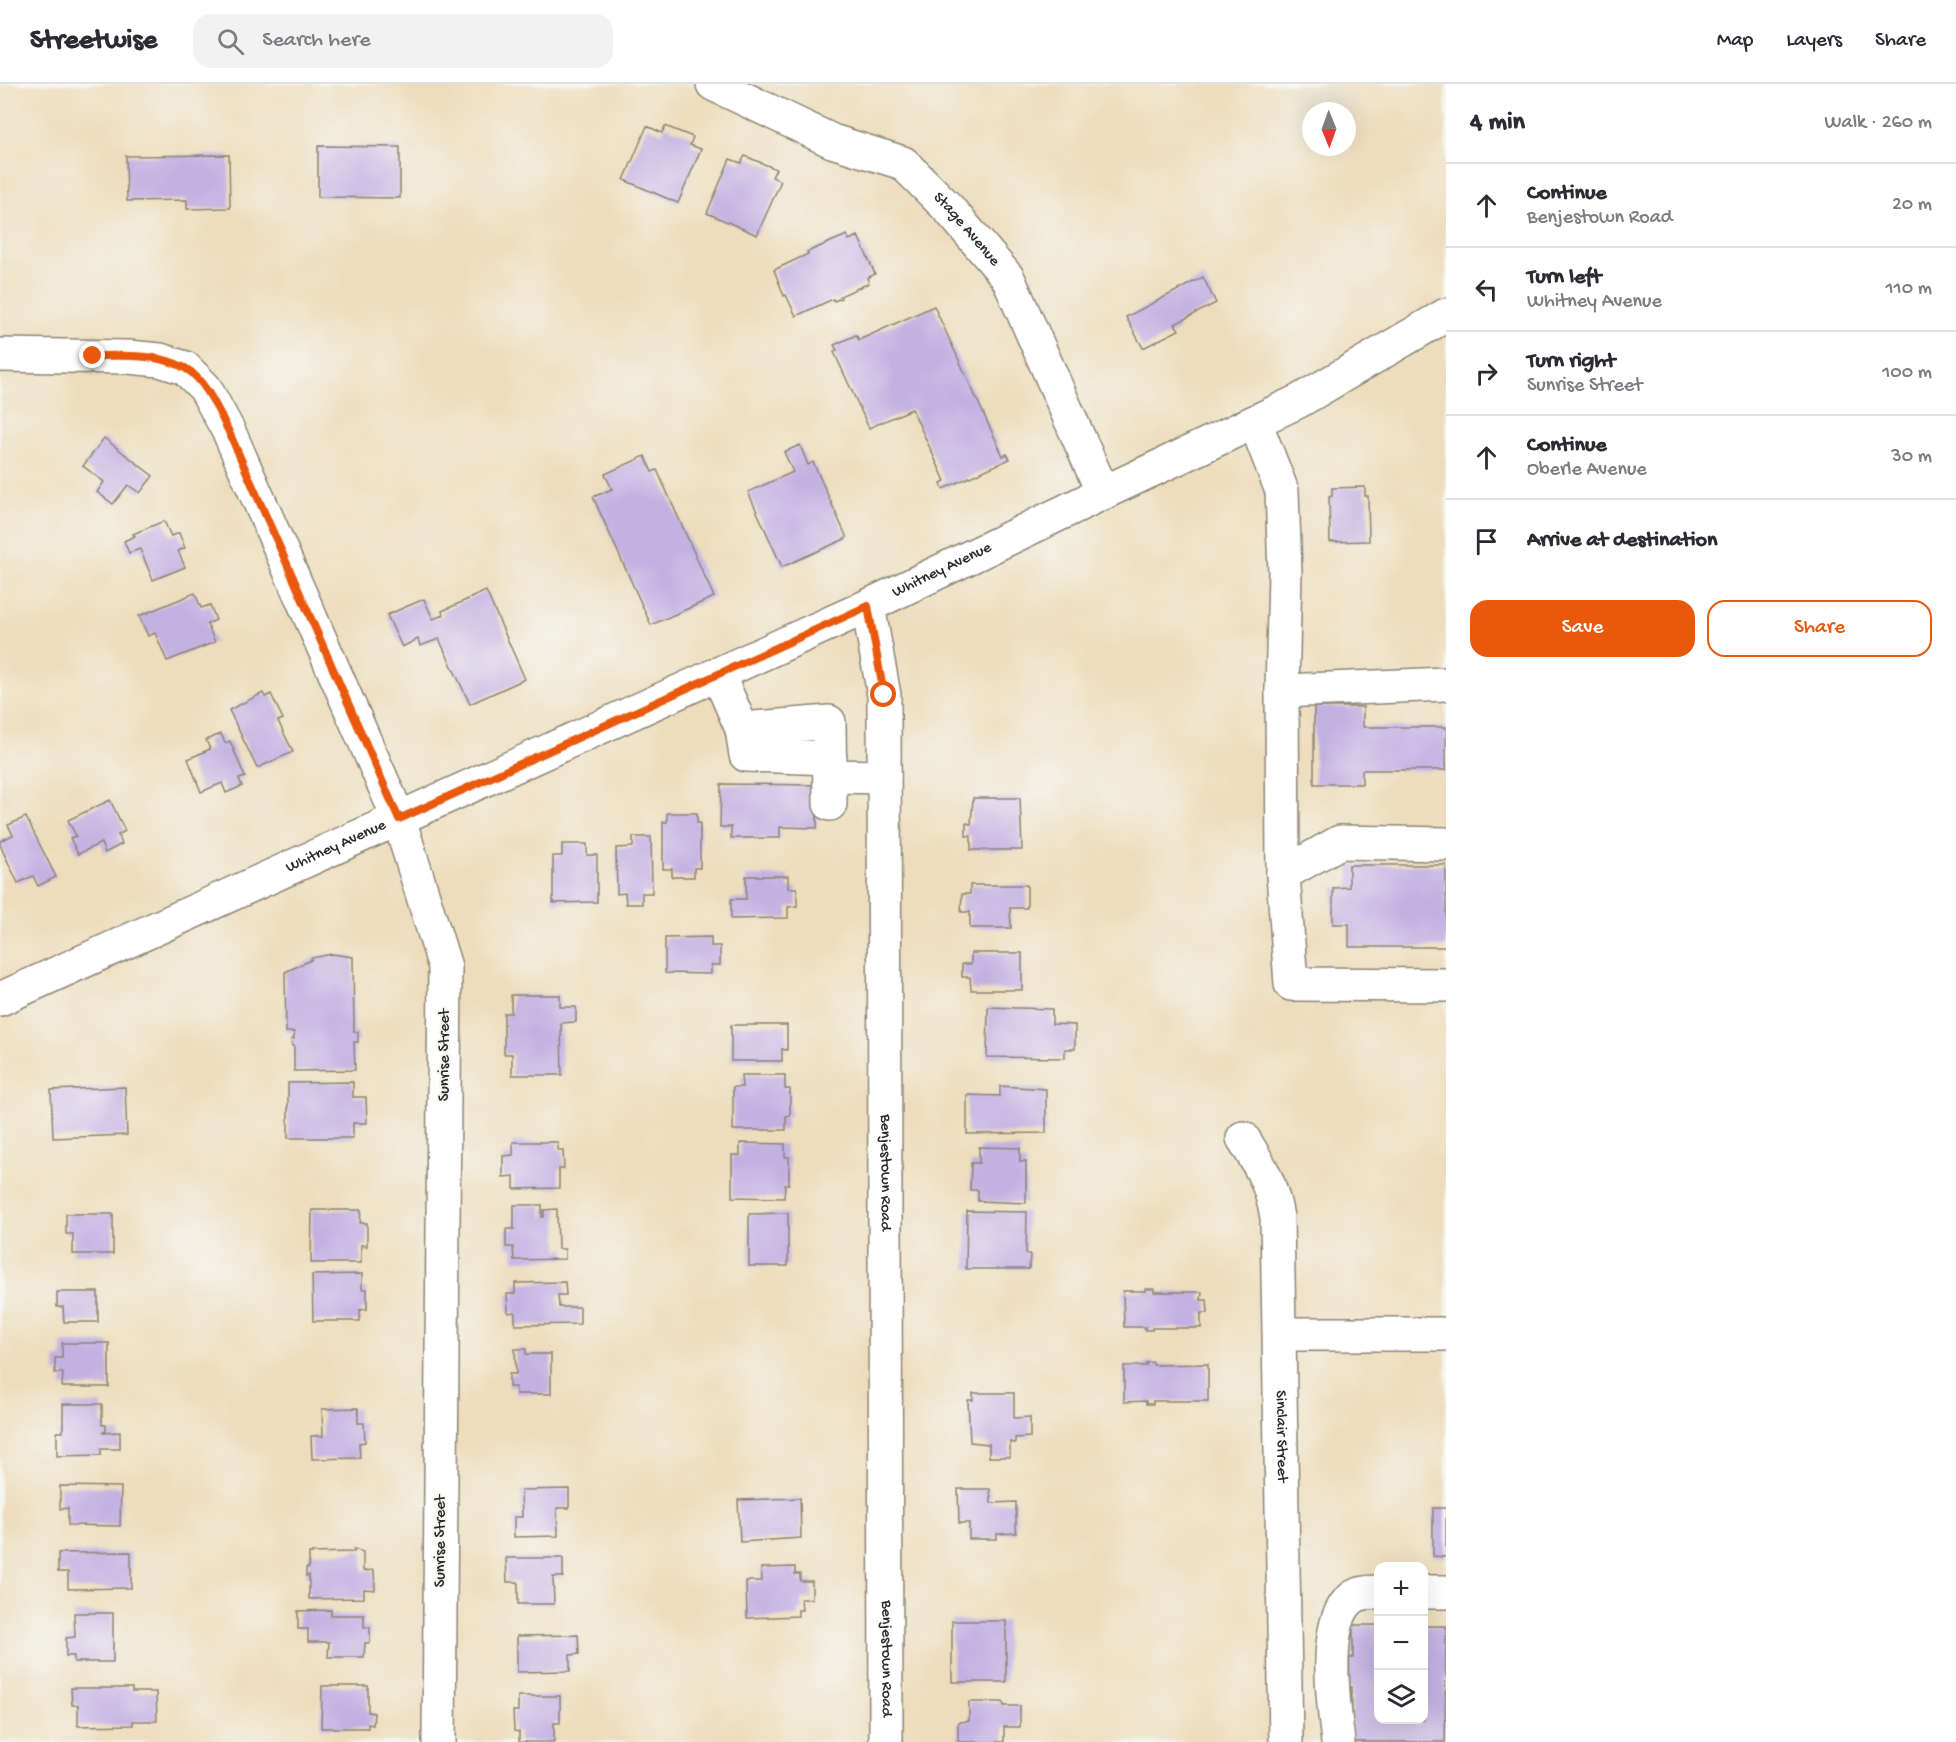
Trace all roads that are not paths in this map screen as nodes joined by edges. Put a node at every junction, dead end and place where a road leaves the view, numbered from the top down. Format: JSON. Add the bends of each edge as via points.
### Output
{"nodes":[{"id":1,"x":713,"y":84,"type":"edge"},
{"id":2,"x":1443,"y":324,"type":"edge"},
{"id":3,"x":0,"y":355,"type":"edge"},
{"id":4,"x":1255,"y":422,"type":"junction"},
{"id":5,"x":1103,"y":492,"type":"junction"},
{"id":6,"x":868,"y":606,"type":"junction"},
{"id":7,"x":718,"y":674,"type":"junction"},
{"id":8,"x":1446,"y":684,"type":"edge"},
{"id":9,"x":1282,"y":691,"type":"junction"},
{"id":10,"x":884,"y":777,"type":"junction"},
{"id":11,"x":399,"y":819,"type":"junction"},
{"id":12,"x":1446,"y":844,"type":"edge"},
{"id":13,"x":1282,"y":874,"type":"junction"},
{"id":14,"x":1446,"y":985,"type":"edge"},
{"id":15,"x":0,"y":999,"type":"edge"},
{"id":16,"x":1244,"y":1138,"type":"dead end"},
{"id":17,"x":1280,"y":1334,"type":"junction"},
{"id":18,"x":1446,"y":1334,"type":"edge"},
{"id":19,"x":1374,"y":1592,"type":"edge"},
{"id":20,"x":1428,"y":1592,"type":"edge"},
{"id":21,"x":1446,"y":1592,"type":"edge"},
{"id":22,"x":440,"y":1742,"type":"edge"},
{"id":23,"x":886,"y":1742,"type":"edge"},
{"id":24,"x":1286,"y":1742,"type":"edge"},
{"id":25,"x":1338,"y":1742,"type":"edge"}],
"edges":[{"from":1,"to":5,"type":"street","name":"Stage Avenue","via":[[832,141],[903,163],[949,209],[1008,278]]},
{"from":2,"to":4,"type":"street","name":"Whitney Avenue"},
{"from":3,"to":11,"type":"street","name":"Sunrise Street","via":[[160,360],[185,368],[205,388],[220,413]]},
{"from":4,"to":5,"type":"street","name":"Whitney Avenue"},
{"from":4,"to":9,"type":"street","via":[[1282,491]]},
{"from":5,"to":6,"type":"street","name":"Whitney Avenue"},
{"from":6,"to":7,"type":"street","name":"Whitney Avenue"},
{"from":6,"to":10,"type":"street","name":"Benjestown Road","via":[[884,695]]},
{"from":7,"to":10,"type":"street","via":[[742,729],[747,755],[830,780]]},
{"from":7,"to":11,"type":"street","name":"Whitney Avenue"},
{"from":8,"to":9,"type":"street"},
{"from":9,"to":13,"type":"street"},
{"from":10,"to":23,"type":"street","name":"Benjestown Road"},
{"from":11,"to":15,"type":"street","name":"Whitney Avenue"},
{"from":11,"to":22,"type":"street","name":"Sunrise Street","via":[[445,967]]},
{"from":12,"to":13,"type":"street","via":[[1341,842]]},
{"from":13,"to":14,"type":"street","via":[[1291,984]]},
{"from":16,"to":17,"type":"street","name":"Sinclair Street","via":[[1273,1195]]},
{"from":17,"to":18,"type":"street"},
{"from":17,"to":24,"type":"street","name":"Sinclair Street"},
{"from":19,"to":25,"type":"street","via":[[1353,1597],[1336,1619],[1333,1676]]},
{"from":20,"to":21,"type":"street"}]}
